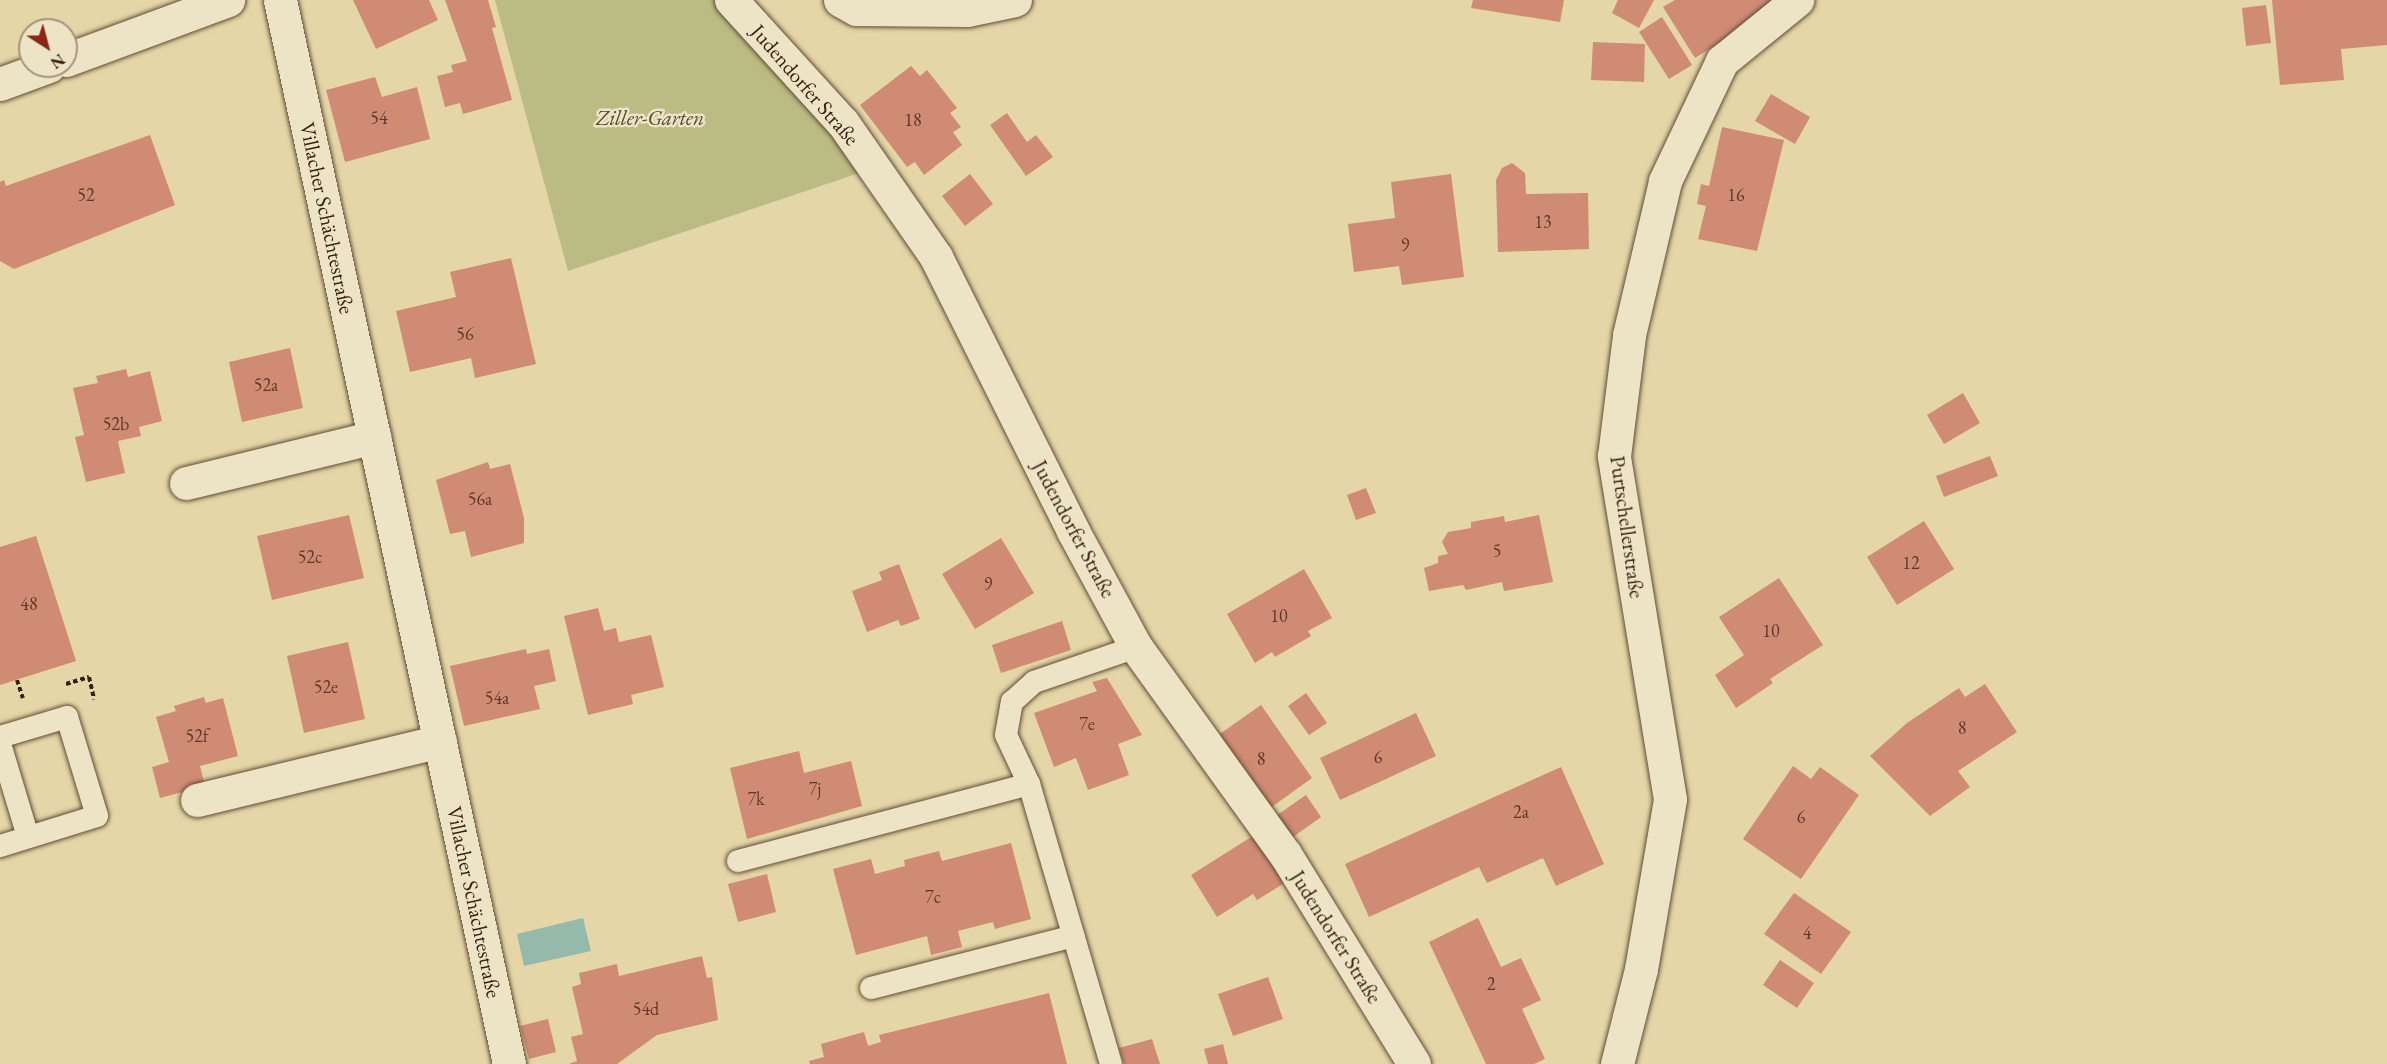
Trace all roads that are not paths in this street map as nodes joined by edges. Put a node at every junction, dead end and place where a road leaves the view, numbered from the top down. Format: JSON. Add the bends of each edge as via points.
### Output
{"nodes":[{"id":1,"x":228,"y":0,"type":"edge"},
{"id":2,"x":280,"y":0,"type":"edge"},
{"id":3,"x":731,"y":0,"type":"edge"},
{"id":4,"x":840,"y":0,"type":"edge"},
{"id":5,"x":1015,"y":0,"type":"edge"},
{"id":6,"x":1797,"y":0,"type":"edge"},
{"id":7,"x":78,"y":56,"type":"edge"},
{"id":8,"x":18,"y":77,"type":"edge"},
{"id":9,"x":0,"y":84,"type":"edge"},
{"id":10,"x":374,"y":437,"type":"junction"},
{"id":11,"x":186,"y":483,"type":"dead end"},
{"id":12,"x":1136,"y":647,"type":"junction"},
{"id":13,"x":0,"y":737,"type":"edge"},
{"id":14,"x":440,"y":741,"type":"junction"},
{"id":15,"x":0,"y":744,"type":"edge"},
{"id":16,"x":1029,"y":784,"type":"junction"},
{"id":17,"x":197,"y":800,"type":"dead end"},
{"id":18,"x":28,"y":837,"type":"junction"},
{"id":19,"x":0,"y":846,"type":"edge"},
{"id":20,"x":738,"y":861,"type":"dead end"},
{"id":21,"x":1073,"y":936,"type":"junction"},
{"id":22,"x":871,"y":988,"type":"dead end"},
{"id":23,"x":509,"y":1064,"type":"edge"},
{"id":24,"x":1111,"y":1064,"type":"edge"},
{"id":25,"x":1414,"y":1064,"type":"edge"},
{"id":26,"x":1617,"y":1064,"type":"edge"}],
"edges":[{"from":1,"to":7,"type":"street"},
{"from":2,"to":10,"type":"street","name":"Villacher Schächtestraße"},
{"from":3,"to":12,"type":"street","name":"Judendorfer Straße","via":[[843,123],[936,257],[1073,531]]},
{"from":4,"to":5,"type":"street","via":[[856,9],[956,10]]},
{"from":6,"to":26,"type":"street","name":"Purtschellerstraße","via":[[1722,61],[1665,181],[1629,335],[1614,456],[1670,799],[1641,969]]},
{"from":8,"to":9,"type":"street"},
{"from":10,"to":11,"type":"street"},
{"from":10,"to":14,"type":"street","name":"Villacher Schächtestraße"},
{"from":12,"to":16,"type":"lane","via":[[1034,682],[1012,702],[1006,735]]},
{"from":12,"to":25,"type":"street","name":"Judendorfer Straße","via":[[1285,854]]},
{"from":13,"to":18,"type":"lane","via":[[67,717],[97,816]]},
{"from":14,"to":17,"type":"street"},
{"from":14,"to":23,"type":"street","name":"Villacher Schächtestraße"},
{"from":15,"to":18,"type":"lane"},
{"from":16,"to":20,"type":"lane"},
{"from":16,"to":21,"type":"lane"},
{"from":18,"to":19,"type":"lane"},
{"from":21,"to":22,"type":"lane"},
{"from":21,"to":24,"type":"lane"}]}
